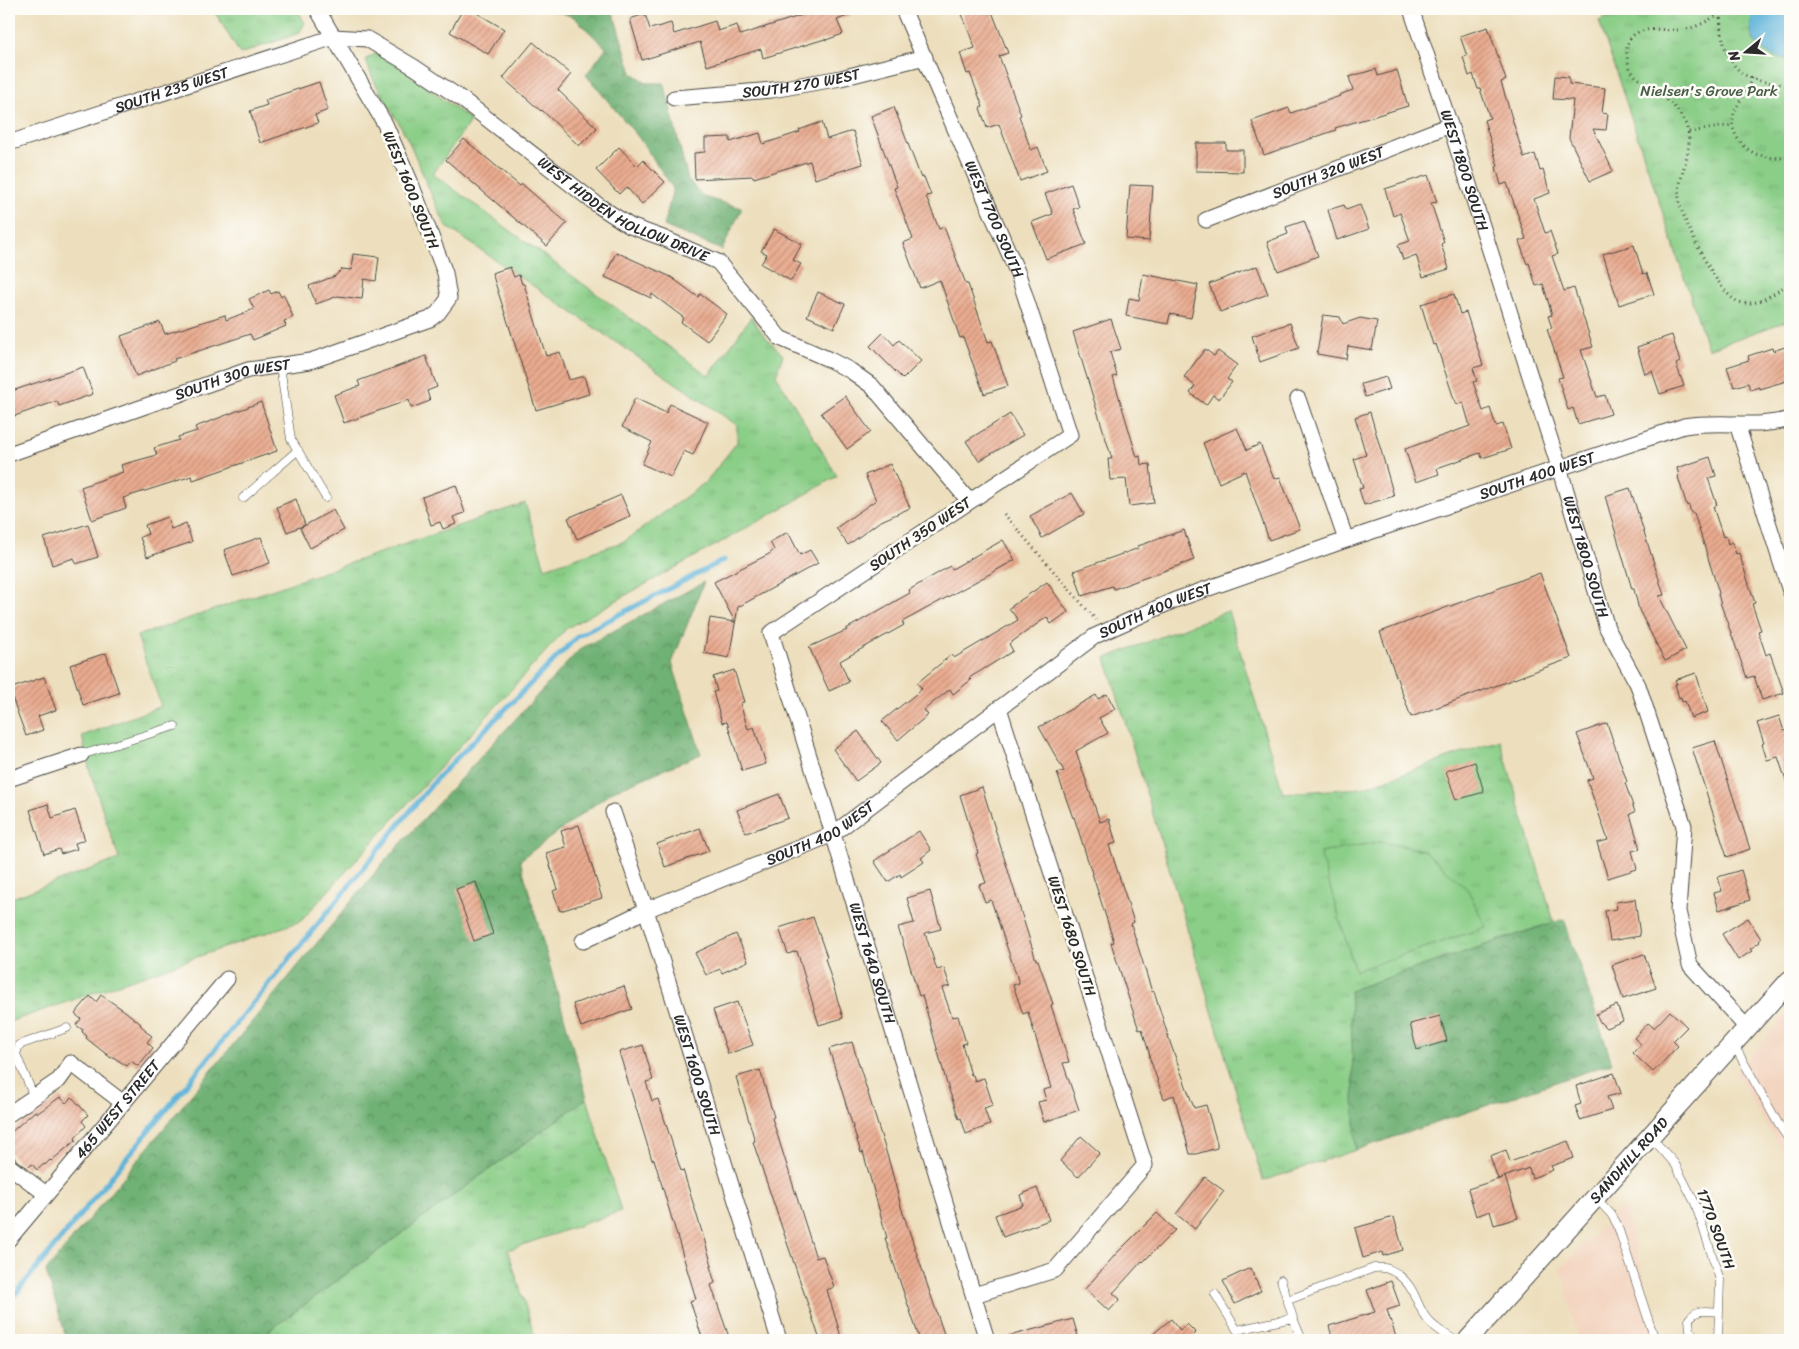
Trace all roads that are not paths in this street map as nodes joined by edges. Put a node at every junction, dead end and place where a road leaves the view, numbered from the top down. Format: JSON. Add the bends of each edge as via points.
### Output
{"nodes":[{"id":1,"x":317,"y":9,"type":"edge"},
{"id":2,"x":903,"y":9,"type":"edge"},
{"id":3,"x":1411,"y":9,"type":"edge"},
{"id":4,"x":334,"y":37,"type":"junction"},
{"id":5,"x":925,"y":57,"type":"junction"},
{"id":6,"x":674,"y":98,"type":"dead end"},
{"id":7,"x":1450,"y":125,"type":"junction"},
{"id":8,"x":9,"y":143,"type":"edge"},
{"id":9,"x":1206,"y":220,"type":"dead end"},
{"id":10,"x":449,"y":298,"type":"joint"},
{"id":11,"x":280,"y":366,"type":"junction"},
{"id":12,"x":1298,"y":399,"type":"dead end"},
{"id":13,"x":1790,"y":419,"type":"edge"},
{"id":14,"x":1737,"y":424,"type":"junction"},
{"id":15,"x":1070,"y":435,"type":"joint"},
{"id":16,"x":298,"y":450,"type":"junction"},
{"id":17,"x":9,"y":454,"type":"edge"},
{"id":18,"x":1559,"y":467,"type":"junction"},
{"id":19,"x":243,"y":498,"type":"dead end"},
{"id":20,"x":326,"y":498,"type":"dead end"},
{"id":21,"x":969,"y":501,"type":"junction"},
{"id":22,"x":1346,"y":540,"type":"junction"},
{"id":23,"x":1790,"y":591,"type":"edge"},
{"id":24,"x":770,"y":633,"type":"joint"},
{"id":25,"x":999,"y":708,"type":"junction"},
{"id":26,"x":176,"y":726,"type":"dead end"},
{"id":27,"x":81,"y":755,"type":"joint"},
{"id":28,"x":9,"y":779,"type":"edge"},
{"id":29,"x":613,"y":812,"type":"dead end"},
{"id":30,"x":833,"y":834,"type":"junction"},
{"id":31,"x":646,"y":910,"type":"junction"},
{"id":32,"x":583,"y":941,"type":"dead end"},
{"id":33,"x":227,"y":979,"type":"dead end"},
{"id":34,"x":1790,"y":980,"type":"edge"},
{"id":35,"x":67,"y":1028,"type":"dead end"},
{"id":36,"x":1748,"y":1029,"type":"junction"},
{"id":37,"x":1734,"y":1045,"type":"junction"},
{"id":38,"x":34,"y":1097,"type":"junction"},
{"id":39,"x":122,"y":1102,"type":"junction"},
{"id":40,"x":9,"y":1114,"type":"edge"},
{"id":41,"x":1651,"y":1137,"type":"junction"},
{"id":42,"x":1790,"y":1141,"type":"edge"},
{"id":43,"x":9,"y":1166,"type":"edge"},
{"id":44,"x":46,"y":1194,"type":"junction"},
{"id":45,"x":1596,"y":1198,"type":"junction"},
{"id":46,"x":9,"y":1239,"type":"edge"},
{"id":47,"x":1281,"y":1280,"type":"dead end"},
{"id":48,"x":1215,"y":1294,"type":"dead end"},
{"id":49,"x":974,"y":1295,"type":"junction"},
{"id":50,"x":1288,"y":1300,"type":"junction"},
{"id":51,"x":1719,"y":1312,"type":"junction"},
{"id":52,"x":1294,"y":1318,"type":"junction"},
{"id":53,"x":779,"y":1340,"type":"edge"},
{"id":54,"x":987,"y":1340,"type":"edge"},
{"id":55,"x":1302,"y":1340,"type":"edge"},
{"id":56,"x":1455,"y":1340,"type":"edge"},
{"id":57,"x":1468,"y":1340,"type":"edge"},
{"id":58,"x":1655,"y":1340,"type":"edge"},
{"id":59,"x":1696,"y":1340,"type":"edge"},
{"id":60,"x":1718,"y":1340,"type":"edge"}],
"edges":[{"from":1,"to":4,"type":"street","name":"WEST 1600 SOUTH"},
{"from":2,"to":5,"type":"street","name":"WEST 1700 SOUTH"},
{"from":3,"to":7,"type":"street","name":"WEST 1800 SOUTH"},
{"from":4,"to":8,"type":"street","name":"SOUTH 235 WEST"},
{"from":4,"to":10,"type":"street","name":"WEST 1600 SOUTH","via":[[399,153],[444,273]]},
{"from":4,"to":21,"type":"street","name":"WEST HIDDEN HOLLOW DRIVE","via":[[367,39],[463,100],[599,206],[630,226],[718,262],[780,338],[828,359],[872,386]]},
{"from":5,"to":6,"type":"street","name":"SOUTH 270 WEST","via":[[841,78],[772,90]]},
{"from":5,"to":15,"type":"street","name":"WEST 1700 SOUTH","via":[[1018,274]]},
{"from":7,"to":9,"type":"street","name":"SOUTH 320 WEST"},
{"from":7,"to":18,"type":"street","name":"WEST 1800 SOUTH"},
{"from":10,"to":11,"type":"street","name":"SOUTH 300 WEST","via":[[430,319],[310,361]]},
{"from":11,"to":16,"type":"lane","via":[[291,439]]},
{"from":11,"to":17,"type":"street","name":"SOUTH 300 WEST","via":[[248,370]]},
{"from":12,"to":22,"type":"street"},
{"from":13,"to":14,"type":"street","name":"SOUTH 400 WEST"},
{"from":14,"to":18,"type":"street","name":"SOUTH 400 WEST","via":[[1684,426]]},
{"from":14,"to":23,"type":"street"},
{"from":15,"to":21,"type":"street","name":"SOUTH 350 WEST"},
{"from":16,"to":19,"type":"lane"},
{"from":16,"to":20,"type":"lane"},
{"from":18,"to":22,"type":"street","name":"SOUTH 400 WEST"},
{"from":18,"to":36,"type":"street","name":"WEST 1800 SOUTH","via":[[1607,628],[1638,686],[1684,826],[1678,911],[1690,965]]},
{"from":21,"to":24,"type":"street","name":"SOUTH 350 WEST"},
{"from":22,"to":25,"type":"street","name":"SOUTH 400 WEST","via":[[1175,600],[1094,636]]},
{"from":24,"to":30,"type":"street","name":"WEST 1640 SOUTH"},
{"from":25,"to":30,"type":"street","name":"SOUTH 400 WEST"},
{"from":25,"to":49,"type":"street","name":"WEST 1680 SOUTH","via":[[1145,1164],[1055,1270]]},
{"from":26,"to":27,"type":"lane"},
{"from":27,"to":28,"type":"street"},
{"from":29,"to":31,"type":"street","name":"WEST 1600 SOUTH"},
{"from":30,"to":31,"type":"street","name":"SOUTH 400 WEST"},
{"from":30,"to":49,"type":"street","name":"WEST 1640 SOUTH"},
{"from":31,"to":32,"type":"street","name":"SOUTH 400 WEST"},
{"from":31,"to":53,"type":"street","name":"WEST 1600 SOUTH"},
{"from":33,"to":39,"type":"street","name":"465 WEST STREET"},
{"from":34,"to":36,"type":"street","name":"SANDHILL ROAD"},
{"from":35,"to":38,"type":"lane","via":[[19,1045],[16,1054]]},
{"from":36,"to":37,"type":"street","name":"SANDHILL ROAD"},
{"from":37,"to":41,"type":"street","name":"SANDHILL ROAD"},
{"from":37,"to":42,"type":"lane"},
{"from":38,"to":39,"type":"street","via":[[59,1080],[71,1063]]},
{"from":38,"to":40,"type":"street"},
{"from":39,"to":44,"type":"street","name":"465 WEST STREET"},
{"from":41,"to":45,"type":"street","name":"SANDHILL ROAD"},
{"from":41,"to":51,"type":"lane","name":"1770 SOUTH","via":[[1675,1164],[1695,1203],[1720,1280]]},
{"from":43,"to":44,"type":"street"},
{"from":44,"to":46,"type":"street","name":"465 WEST STREET"},
{"from":45,"to":57,"type":"street","name":"SANDHILL ROAD"},
{"from":45,"to":58,"type":"lane","via":[[1617,1224]]},
{"from":47,"to":50,"type":"lane"},
{"from":48,"to":52,"type":"lane","via":[[1237,1330]]},
{"from":49,"to":54,"type":"street","name":"WEST 1640 SOUTH"},
{"from":50,"to":52,"type":"lane"},
{"from":50,"to":56,"type":"lane","via":[[1383,1267],[1405,1279],[1425,1317],[1436,1329]]},
{"from":51,"to":59,"type":"lane","via":[[1698,1311],[1689,1319],[1690,1330]]},
{"from":51,"to":60,"type":"lane","name":"1770 SOUTH"},
{"from":52,"to":55,"type":"lane"}]}
